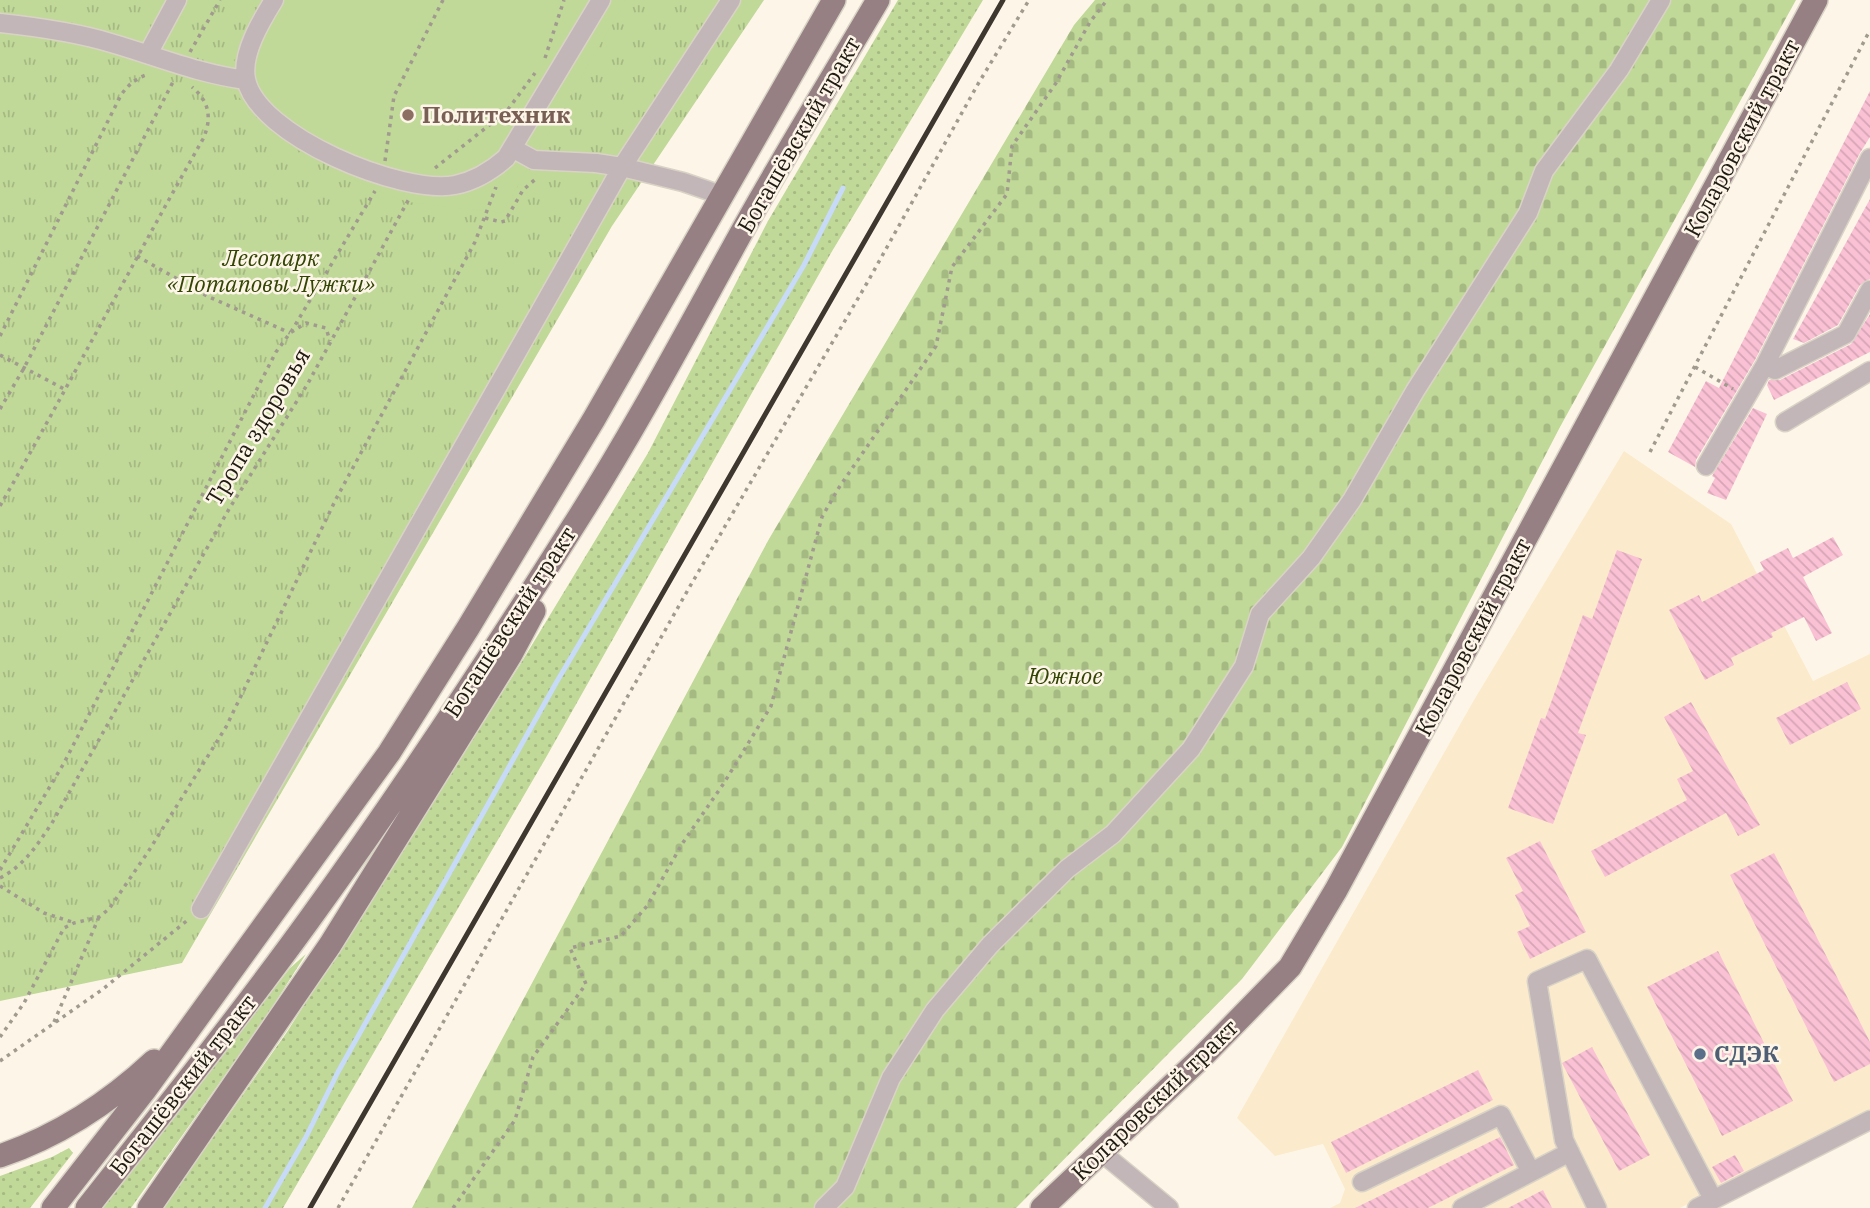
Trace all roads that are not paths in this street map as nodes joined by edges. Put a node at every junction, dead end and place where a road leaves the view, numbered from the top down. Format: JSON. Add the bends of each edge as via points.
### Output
{"nodes":[{"id":1,"x":177,"y":0,"type":"edge"},
{"id":2,"x":274,"y":0,"type":"edge"},
{"id":3,"x":601,"y":0,"type":"edge"},
{"id":4,"x":731,"y":0,"type":"edge"},
{"id":5,"x":834,"y":0,"type":"edge"},
{"id":6,"x":878,"y":0,"type":"edge"},
{"id":7,"x":1661,"y":0,"type":"edge"},
{"id":8,"x":1816,"y":0,"type":"edge"},
{"id":9,"x":0,"y":23,"type":"edge"},
{"id":10,"x":148,"y":54,"type":"junction"},
{"id":11,"x":246,"y":80,"type":"junction"},
{"id":12,"x":509,"y":153,"type":"junction"},
{"id":13,"x":1870,"y":158,"type":"edge"},
{"id":14,"x":622,"y":167,"type":"junction"},
{"id":15,"x":721,"y":195,"type":"junction"},
{"id":16,"x":1870,"y":290,"type":"edge"},
{"id":17,"x":1765,"y":365,"type":"junction"},
{"id":18,"x":1870,"y":371,"type":"edge"},
{"id":19,"x":1786,"y":422,"type":"dead end"},
{"id":20,"x":1706,"y":466,"type":"dead end"},
{"id":21,"x":574,"y":525,"type":"junction"},
{"id":22,"x":201,"y":909,"type":"road end"},
{"id":23,"x":227,"y":976,"type":"junction"},
{"id":24,"x":1870,"y":1120,"type":"edge"},
{"id":25,"x":1101,"y":1152,"type":"junction"},
{"id":26,"x":1570,"y":1152,"type":"junction"},
{"id":27,"x":0,"y":1156,"type":"edge"},
{"id":28,"x":1531,"y":1172,"type":"junction"},
{"id":29,"x":1362,"y":1182,"type":"dead end"},
{"id":30,"x":1713,"y":1199,"type":"junction"},
{"id":31,"x":53,"y":1208,"type":"edge"},
{"id":32,"x":87,"y":1208,"type":"edge"},
{"id":33,"x":149,"y":1208,"type":"edge"},
{"id":34,"x":824,"y":1208,"type":"edge"},
{"id":35,"x":1042,"y":1208,"type":"edge"},
{"id":36,"x":1169,"y":1208,"type":"edge"},
{"id":37,"x":1462,"y":1208,"type":"edge"},
{"id":38,"x":1597,"y":1208,"type":"edge"},
{"id":39,"x":1697,"y":1208,"type":"edge"}],
"edges":[{"from":1,"to":10,"type":"street"},
{"from":2,"to":11,"type":"street","via":[[249,53]]},
{"from":3,"to":12,"type":"street"},
{"from":4,"to":14,"type":"street"},
{"from":5,"to":15,"type":"main road","name":"Богашёвский тракт"},
{"from":6,"to":21,"type":"main road","name":"Богашёвский тракт"},
{"from":7,"to":34,"type":"street","via":[[1619,70],[1544,171],[1528,213],[1352,500],[1311,558],[1259,614],[1244,666],[1191,748],[1113,834],[1067,869],[990,945],[935,1010],[891,1078],[845,1187]]},
{"from":8,"to":25,"type":"main road","name":"Коларовский тракт","via":[[1336,890],[1290,967]]},
{"from":9,"to":10,"type":"street","via":[[74,33]]},
{"from":10,"to":11,"type":"street","via":[[178,72]]},
{"from":11,"to":12,"type":"street","via":[[262,107],[300,137],[345,163],[383,177],[415,185],[454,185],[489,173]]},
{"from":12,"to":14,"type":"street","via":[[534,160]]},
{"from":13,"to":17,"type":"street"},
{"from":14,"to":15,"type":"street"},
{"from":14,"to":22,"type":"street"},
{"from":15,"to":23,"type":"main road","name":"Богашёвский тракт","via":[[461,640],[340,824]]},
{"from":16,"to":17,"type":"street","via":[[1846,334],[1775,370]]},
{"from":17,"to":20,"type":"street"},
{"from":18,"to":19,"type":"street"},
{"from":21,"to":32,"type":"main road","name":"Богашёвский тракт","via":[[349,863]]},
{"from":21,"to":33,"type":"main road","via":[[510,656],[386,858]]},
{"from":23,"to":27,"type":"main road","via":[[132,1081],[91,1112]]},
{"from":23,"to":31,"type":"main road","name":"Богашёвский тракт"},
{"from":24,"to":30,"type":"street"},
{"from":25,"to":35,"type":"main road","name":"Коларовский тракт"},
{"from":25,"to":36,"type":"street"},
{"from":26,"to":28,"type":"street"},
{"from":26,"to":30,"type":"street","via":[[1564,1140],[1537,981],[1587,959]]},
{"from":26,"to":38,"type":"street"},
{"from":28,"to":29,"type":"street","via":[[1501,1115]]},
{"from":28,"to":37,"type":"street"},
{"from":30,"to":39,"type":"street"}]}
